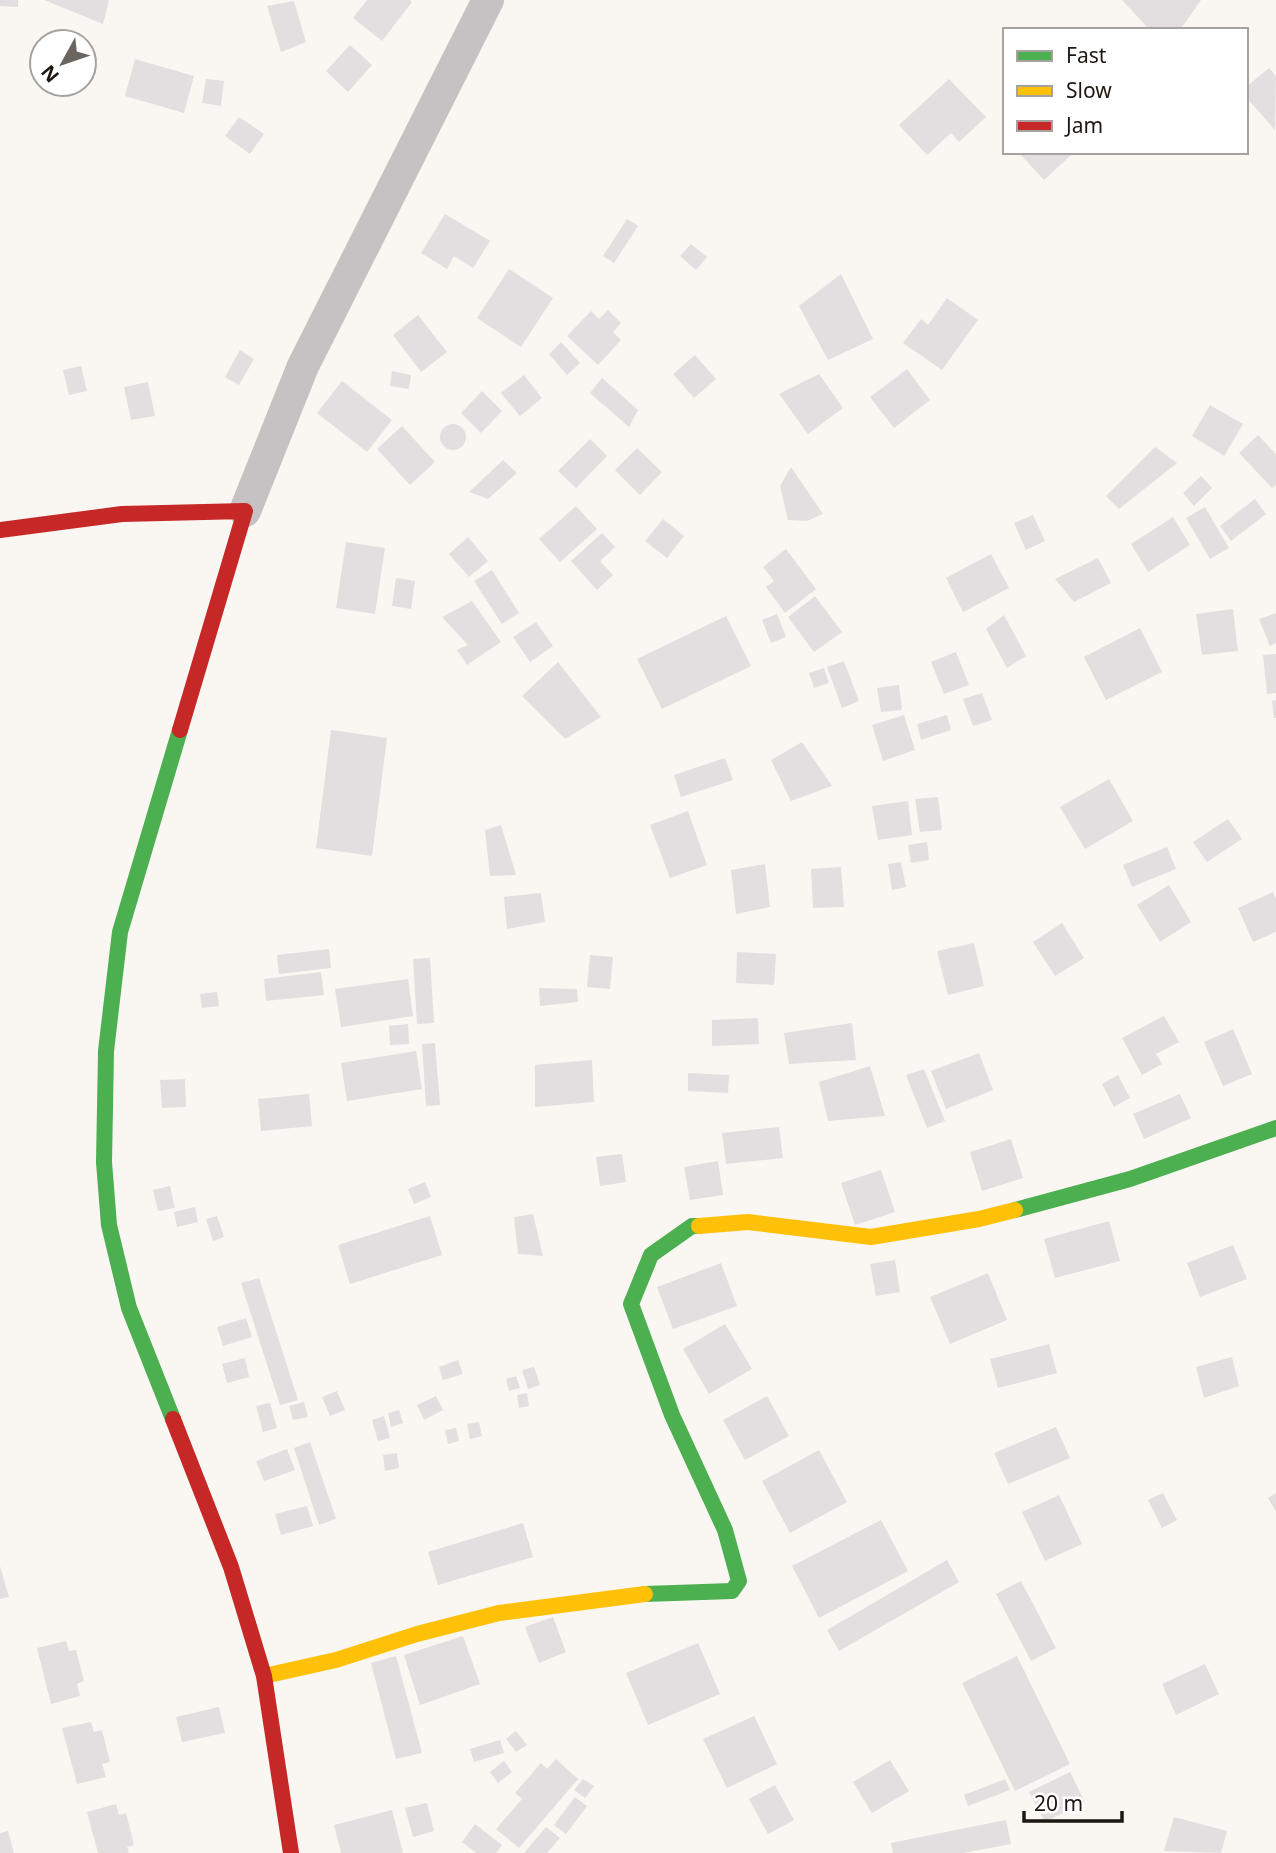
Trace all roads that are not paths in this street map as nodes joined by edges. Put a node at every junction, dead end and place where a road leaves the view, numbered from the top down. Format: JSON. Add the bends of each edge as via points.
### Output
{"nodes":[{"id":1,"x":488,"y":0,"type":"edge"},
{"id":2,"x":245,"y":510,"type":"junction"},
{"id":3,"x":0,"y":530,"type":"edge"},
{"id":4,"x":1276,"y":1128,"type":"edge"},
{"id":5,"x":264,"y":1676,"type":"junction"},
{"id":6,"x":291,"y":1853,"type":"edge"}],
"edges":[{"from":1,"to":2,"type":"street","via":[[303,366]]},
{"from":2,"to":3,"type":"street","via":[[122,514]]},
{"from":2,"to":5,"type":"street","via":[[120,932],[106,1051],[104,1162],[109,1225],[129,1308],[231,1567]]},
{"from":4,"to":5,"type":"street","via":[[1130,1179],[979,1219],[898,1233],[871,1237],[748,1222],[692,1226],[651,1255],[631,1304],[661,1388],[720,1519],[737,1568],[739,1581],[733,1591],[640,1594],[499,1613]]},
{"from":5,"to":6,"type":"street"}]}
